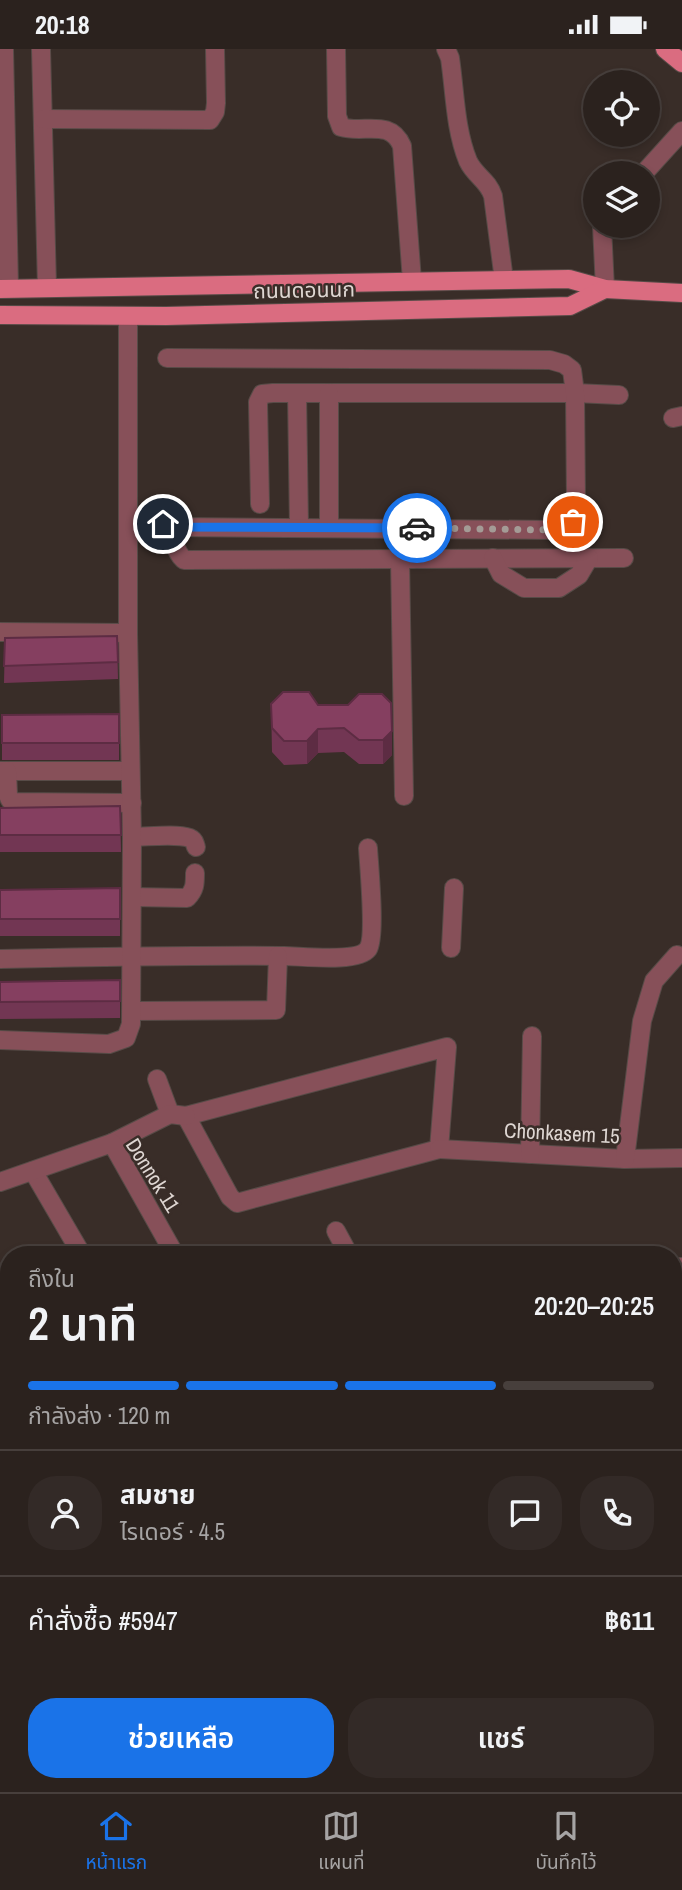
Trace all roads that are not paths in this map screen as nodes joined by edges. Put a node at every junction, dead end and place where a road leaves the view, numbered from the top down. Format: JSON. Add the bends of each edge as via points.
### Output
{"nodes":[{"id":1,"x":4,"y":49,"type":"edge"},
{"id":2,"x":41,"y":49,"type":"edge"},
{"id":3,"x":215,"y":49,"type":"edge"},
{"id":4,"x":337,"y":49,"type":"edge"},
{"id":5,"x":446,"y":49,"type":"edge"},
{"id":6,"x":43,"y":119,"type":"junction"},
{"id":7,"x":682,"y":131,"type":"edge"},
{"id":8,"x":4,"y":141,"type":"edge"},
{"id":9,"x":655,"y":161,"type":"edge"},
{"id":10,"x":4,"y":196,"type":"edge"},
{"id":11,"x":603,"y":238,"type":"edge"},
{"id":12,"x":504,"y":280,"type":"junction"},
{"id":13,"x":412,"y":281,"type":"junction"},
{"id":14,"x":47,"y":287,"type":"junction"},
{"id":15,"x":5,"y":288,"type":"edge"},
{"id":16,"x":605,"y":289,"type":"junction"},
{"id":17,"x":682,"y":293,"type":"edge"},
{"id":18,"x":0,"y":315,"type":"edge"},
{"id":19,"x":128,"y":316,"type":"junction"},
{"id":20,"x":167,"y":358,"type":"dead end"},
{"id":21,"x":297,"y":393,"type":"junction"},
{"id":22,"x":329,"y":393,"type":"junction"},
{"id":23,"x":575,"y":393,"type":"junction"},
{"id":24,"x":619,"y":395,"type":"dead end"},
{"id":25,"x":260,"y":504,"type":"dead end"},
{"id":26,"x":299,"y":527,"type":"junction"},
{"id":27,"x":329,"y":527,"type":"junction"},
{"id":28,"x":492,"y":558,"type":"junction"},
{"id":29,"x":589,"y":558,"type":"junction"},
{"id":30,"x":624,"y":558,"type":"dead end"},
{"id":31,"x":400,"y":559,"type":"junction"},
{"id":32,"x":0,"y":632,"type":"edge"},
{"id":33,"x":128,"y":633,"type":"junction"},
{"id":34,"x":95,"y":770,"type":"junction"},
{"id":35,"x":4,"y":771,"type":"edge"},
{"id":36,"x":130,"y":771,"type":"junction"},
{"id":37,"x":404,"y":796,"type":"dead end"},
{"id":38,"x":95,"y":803,"type":"junction"},
{"id":39,"x":132,"y":803,"type":"junction"},
{"id":40,"x":132,"y":837,"type":"junction"},
{"id":41,"x":196,"y":847,"type":"dead end"},
{"id":42,"x":368,"y":848,"type":"dead end"},
{"id":43,"x":195,"y":873,"type":"dead end"},
{"id":44,"x":454,"y":888,"type":"dead end"},
{"id":45,"x":132,"y":897,"type":"junction"},
{"id":46,"x":451,"y":948,"type":"dead end"},
{"id":47,"x":677,"y":955,"type":"dead end"},
{"id":48,"x":278,"y":956,"type":"junction"},
{"id":49,"x":131,"y":957,"type":"junction"},
{"id":50,"x":0,"y":959,"type":"edge"},
{"id":51,"x":132,"y":1011,"type":"junction"},
{"id":52,"x":532,"y":1036,"type":"dead end"},
{"id":53,"x":0,"y":1040,"type":"edge"},
{"id":54,"x":157,"y":1079,"type":"dead end"},
{"id":55,"x":178,"y":1115,"type":"junction"},
{"id":56,"x":112,"y":1143,"type":"junction"},
{"id":57,"x":439,"y":1149,"type":"junction"},
{"id":58,"x":530,"y":1154,"type":"junction"},
{"id":59,"x":682,"y":1158,"type":"edge"},
{"id":60,"x":625,"y":1160,"type":"junction"},
{"id":61,"x":33,"y":1171,"type":"junction"},
{"id":62,"x":0,"y":1182,"type":"edge"},
{"id":63,"x":336,"y":1231,"type":"dead end"},
{"id":64,"x":77,"y":1246,"type":"edge"},
{"id":65,"x":170,"y":1246,"type":"edge"},
{"id":66,"x":344,"y":1246,"type":"edge"}],
"edges":[{"from":1,"to":8,"type":"street"},
{"from":2,"to":6,"type":"street"},
{"from":3,"to":6,"type":"street","via":[[216,103],[210,120]]},
{"from":4,"to":13,"type":"street","via":[[341,127],[391,131],[402,146]]},
{"from":5,"to":12,"type":"street","via":[[463,145],[472,169],[494,196]]},
{"from":6,"to":14,"type":"street"},
{"from":7,"to":9,"type":"street"},
{"from":8,"to":10,"type":"street"},
{"from":10,"to":15,"type":"street"},
{"from":11,"to":16,"type":"street"},
{"from":12,"to":13,"type":"main road","name":"ถนนดอนนก"},
{"from":12,"to":16,"type":"main road","name":"ถนนดอนนก","via":[[569,279]]},
{"from":13,"to":14,"type":"main road","name":"ถนนดอนนก"},
{"from":14,"to":15,"type":"main road","name":"ถนนดอนนก"},
{"from":16,"to":17,"type":"main road","name":"ถนนดอนนก"},
{"from":16,"to":19,"type":"main road","name":"ถนนดอนนก","via":[[570,306]]},
{"from":18,"to":19,"type":"main road","name":"ถนนดอนนก"},
{"from":19,"to":33,"type":"street"},
{"from":20,"to":23,"type":"street","via":[[550,360],[572,370]]},
{"from":21,"to":22,"type":"street"},
{"from":21,"to":25,"type":"street","via":[[262,394],[258,402]]},
{"from":21,"to":26,"type":"street"},
{"from":22,"to":23,"type":"street"},
{"from":22,"to":27,"type":"street"},
{"from":23,"to":24,"type":"street"},
{"from":23,"to":27,"type":"street","via":[[573,522],[556,530]]},
{"from":26,"to":27,"type":"street"},
{"from":26,"to":31,"type":"street","via":[[169,526],[184,560]]},
{"from":28,"to":29,"type":"street"},
{"from":28,"to":29,"type":"street","via":[[501,574],[524,588],[559,588],[579,575]]},
{"from":28,"to":31,"type":"street"},
{"from":29,"to":30,"type":"street"},
{"from":31,"to":37,"type":"street"},
{"from":32,"to":33,"type":"street"},
{"from":33,"to":36,"type":"street"},
{"from":34,"to":35,"type":"street"},
{"from":34,"to":36,"type":"street"},
{"from":34,"to":38,"type":"street"},
{"from":35,"to":38,"type":"street","via":[[8,795],[14,802]]},
{"from":36,"to":39,"type":"street"},
{"from":38,"to":39,"type":"street"},
{"from":39,"to":40,"type":"street"},
{"from":40,"to":41,"type":"street","via":[[191,839]]},
{"from":40,"to":45,"type":"street"},
{"from":42,"to":48,"type":"street","via":[[372,929],[365,953],[351,957]]},
{"from":43,"to":45,"type":"street","via":[[195,886],[187,898]]},
{"from":44,"to":46,"type":"street"},
{"from":45,"to":49,"type":"street"},
{"from":47,"to":60,"type":"street","via":[[654,981],[642,1021]]},
{"from":48,"to":49,"type":"street"},
{"from":48,"to":51,"type":"street","via":[[276,1010]]},
{"from":49,"to":50,"type":"street"},
{"from":49,"to":51,"type":"street"},
{"from":51,"to":53,"type":"street","via":[[126,1038],[109,1044]]},
{"from":52,"to":58,"type":"street"},
{"from":54,"to":55,"type":"street"},
{"from":55,"to":56,"type":"street"},
{"from":55,"to":57,"type":"street","name":"Chonkasem 15","via":[[237,1203]]},
{"from":55,"to":57,"type":"street","via":[[447,1047]]},
{"from":56,"to":61,"type":"street","name":"Donnok 11"},
{"from":56,"to":65,"type":"street","name":"Donnok 11"},
{"from":57,"to":58,"type":"street","name":"Chonkasem 15"},
{"from":58,"to":60,"type":"street","name":"Chonkasem 15"},
{"from":59,"to":60,"type":"street","name":"Chonkasem 15"},
{"from":61,"to":62,"type":"street","name":"Donnok 11"},
{"from":61,"to":64,"type":"street"},
{"from":63,"to":66,"type":"street"}]}
